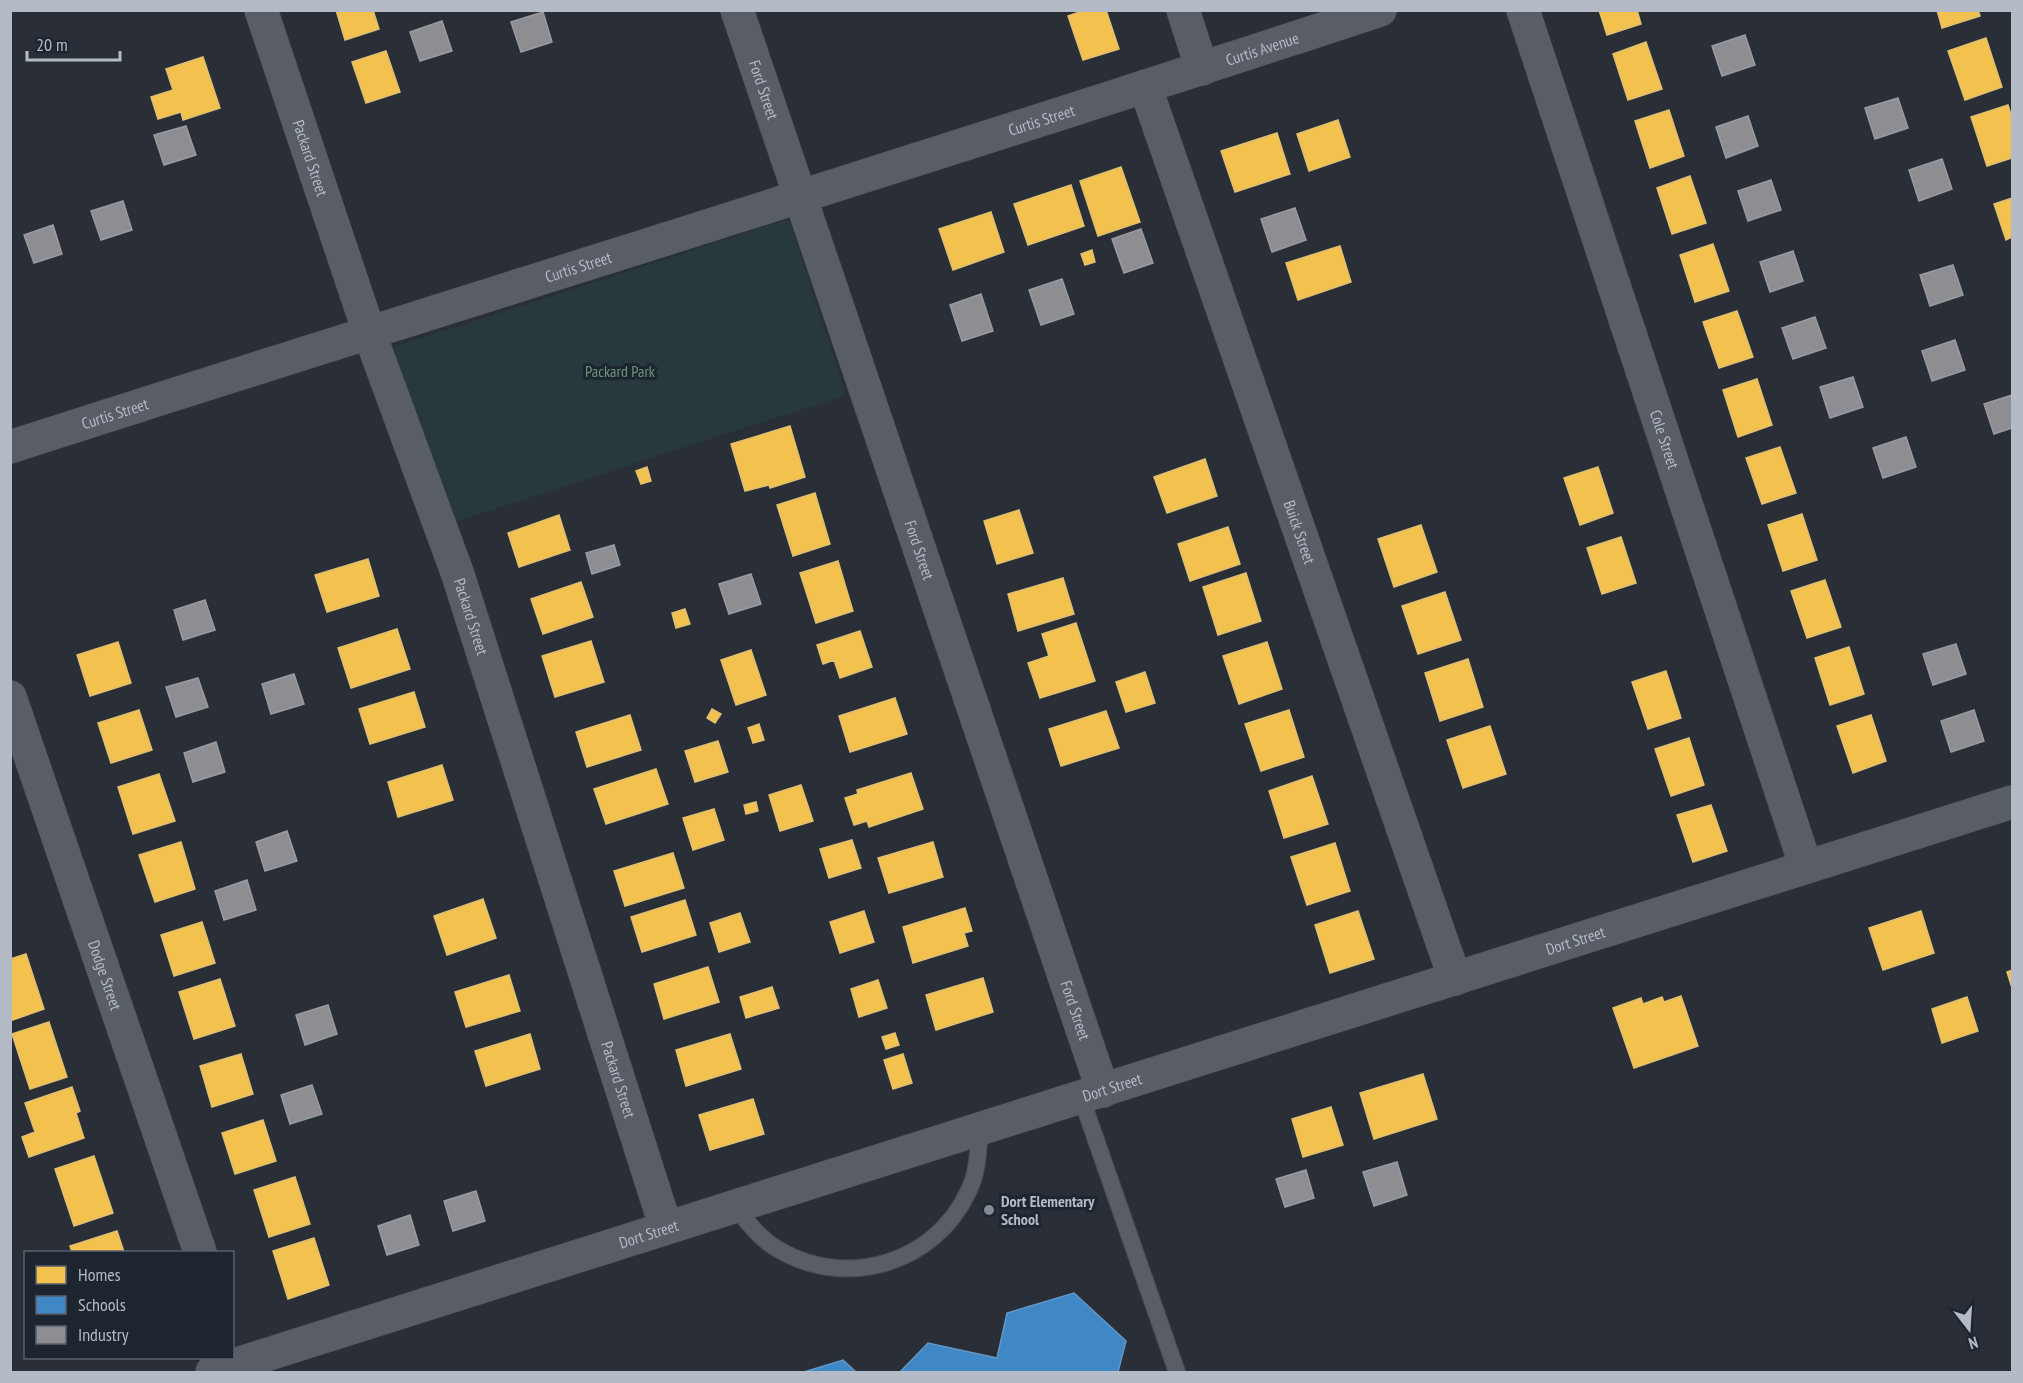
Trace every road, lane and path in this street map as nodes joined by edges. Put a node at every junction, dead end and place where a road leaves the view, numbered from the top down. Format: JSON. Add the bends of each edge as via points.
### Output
{"nodes":[{"id":1,"x":261,"y":10,"type":"edge"},
{"id":2,"x":737,"y":10,"type":"edge"},
{"id":3,"x":1183,"y":10,"type":"edge"},
{"id":4,"x":1380,"y":10,"type":"edge"},
{"id":5,"x":1523,"y":10,"type":"edge"},
{"id":6,"x":1202,"y":69,"type":"junction"},
{"id":7,"x":1145,"y":86,"type":"junction"},
{"id":8,"x":799,"y":198,"type":"junction"},
{"id":9,"x":369,"y":332,"type":"junction"},
{"id":10,"x":10,"y":447,"type":"edge"},
{"id":11,"x":10,"y":697,"type":"edge"},
{"id":12,"x":2013,"y":802,"type":"edge"},
{"id":13,"x":1806,"y":867,"type":"junction"},
{"id":14,"x":1455,"y":979,"type":"junction"},
{"id":15,"x":1092,"y":1094,"type":"junction"},
{"id":16,"x":980,"y":1129,"type":"junction"},
{"id":17,"x":735,"y":1207,"type":"junction"},
{"id":18,"x":666,"y":1228,"type":"junction"},
{"id":19,"x":200,"y":1251,"type":"edge"},
{"id":20,"x":227,"y":1362,"type":"edge"},
{"id":21,"x":1177,"y":1372,"type":"edge"}],
"edges":[{"from":1,"to":9,"type":"street","name":"Packard Street"},
{"from":2,"to":8,"type":"street","name":"Ford Street"},
{"from":3,"to":6,"type":"street"},
{"from":4,"to":6,"type":"street","name":"Curtis Avenue"},
{"from":5,"to":13,"type":"street","name":"Cole Street"},
{"from":6,"to":7,"type":"street","name":"Curtis Avenue"},
{"from":7,"to":8,"type":"street","name":"Curtis Street"},
{"from":7,"to":14,"type":"street","name":"Buick Street"},
{"from":8,"to":9,"type":"street","name":"Curtis Street"},
{"from":8,"to":15,"type":"street","name":"Ford Street"},
{"from":9,"to":10,"type":"street","name":"Curtis Street"},
{"from":9,"to":18,"type":"street","name":"Packard Street","via":[[458,575]]},
{"from":11,"to":19,"type":"street","name":"Dodge Street"},
{"from":12,"to":13,"type":"street","name":"Dort Street"},
{"from":13,"to":14,"type":"street","name":"Dort Street"},
{"from":14,"to":15,"type":"street","name":"Dort Street"},
{"from":15,"to":16,"type":"street","name":"Dort Street"},
{"from":15,"to":21,"type":"lane"},
{"from":16,"to":17,"type":"street","name":"Dort Street"},
{"from":16,"to":17,"type":"lane","via":[[978,1161],[969,1192],[952,1219],[930,1241],[903,1258],[872,1268],[841,1270],[809,1264],[780,1251],[759,1235]]},
{"from":17,"to":18,"type":"street","name":"Dort Street"},
{"from":18,"to":20,"type":"street","name":"Dort Street"}]}
